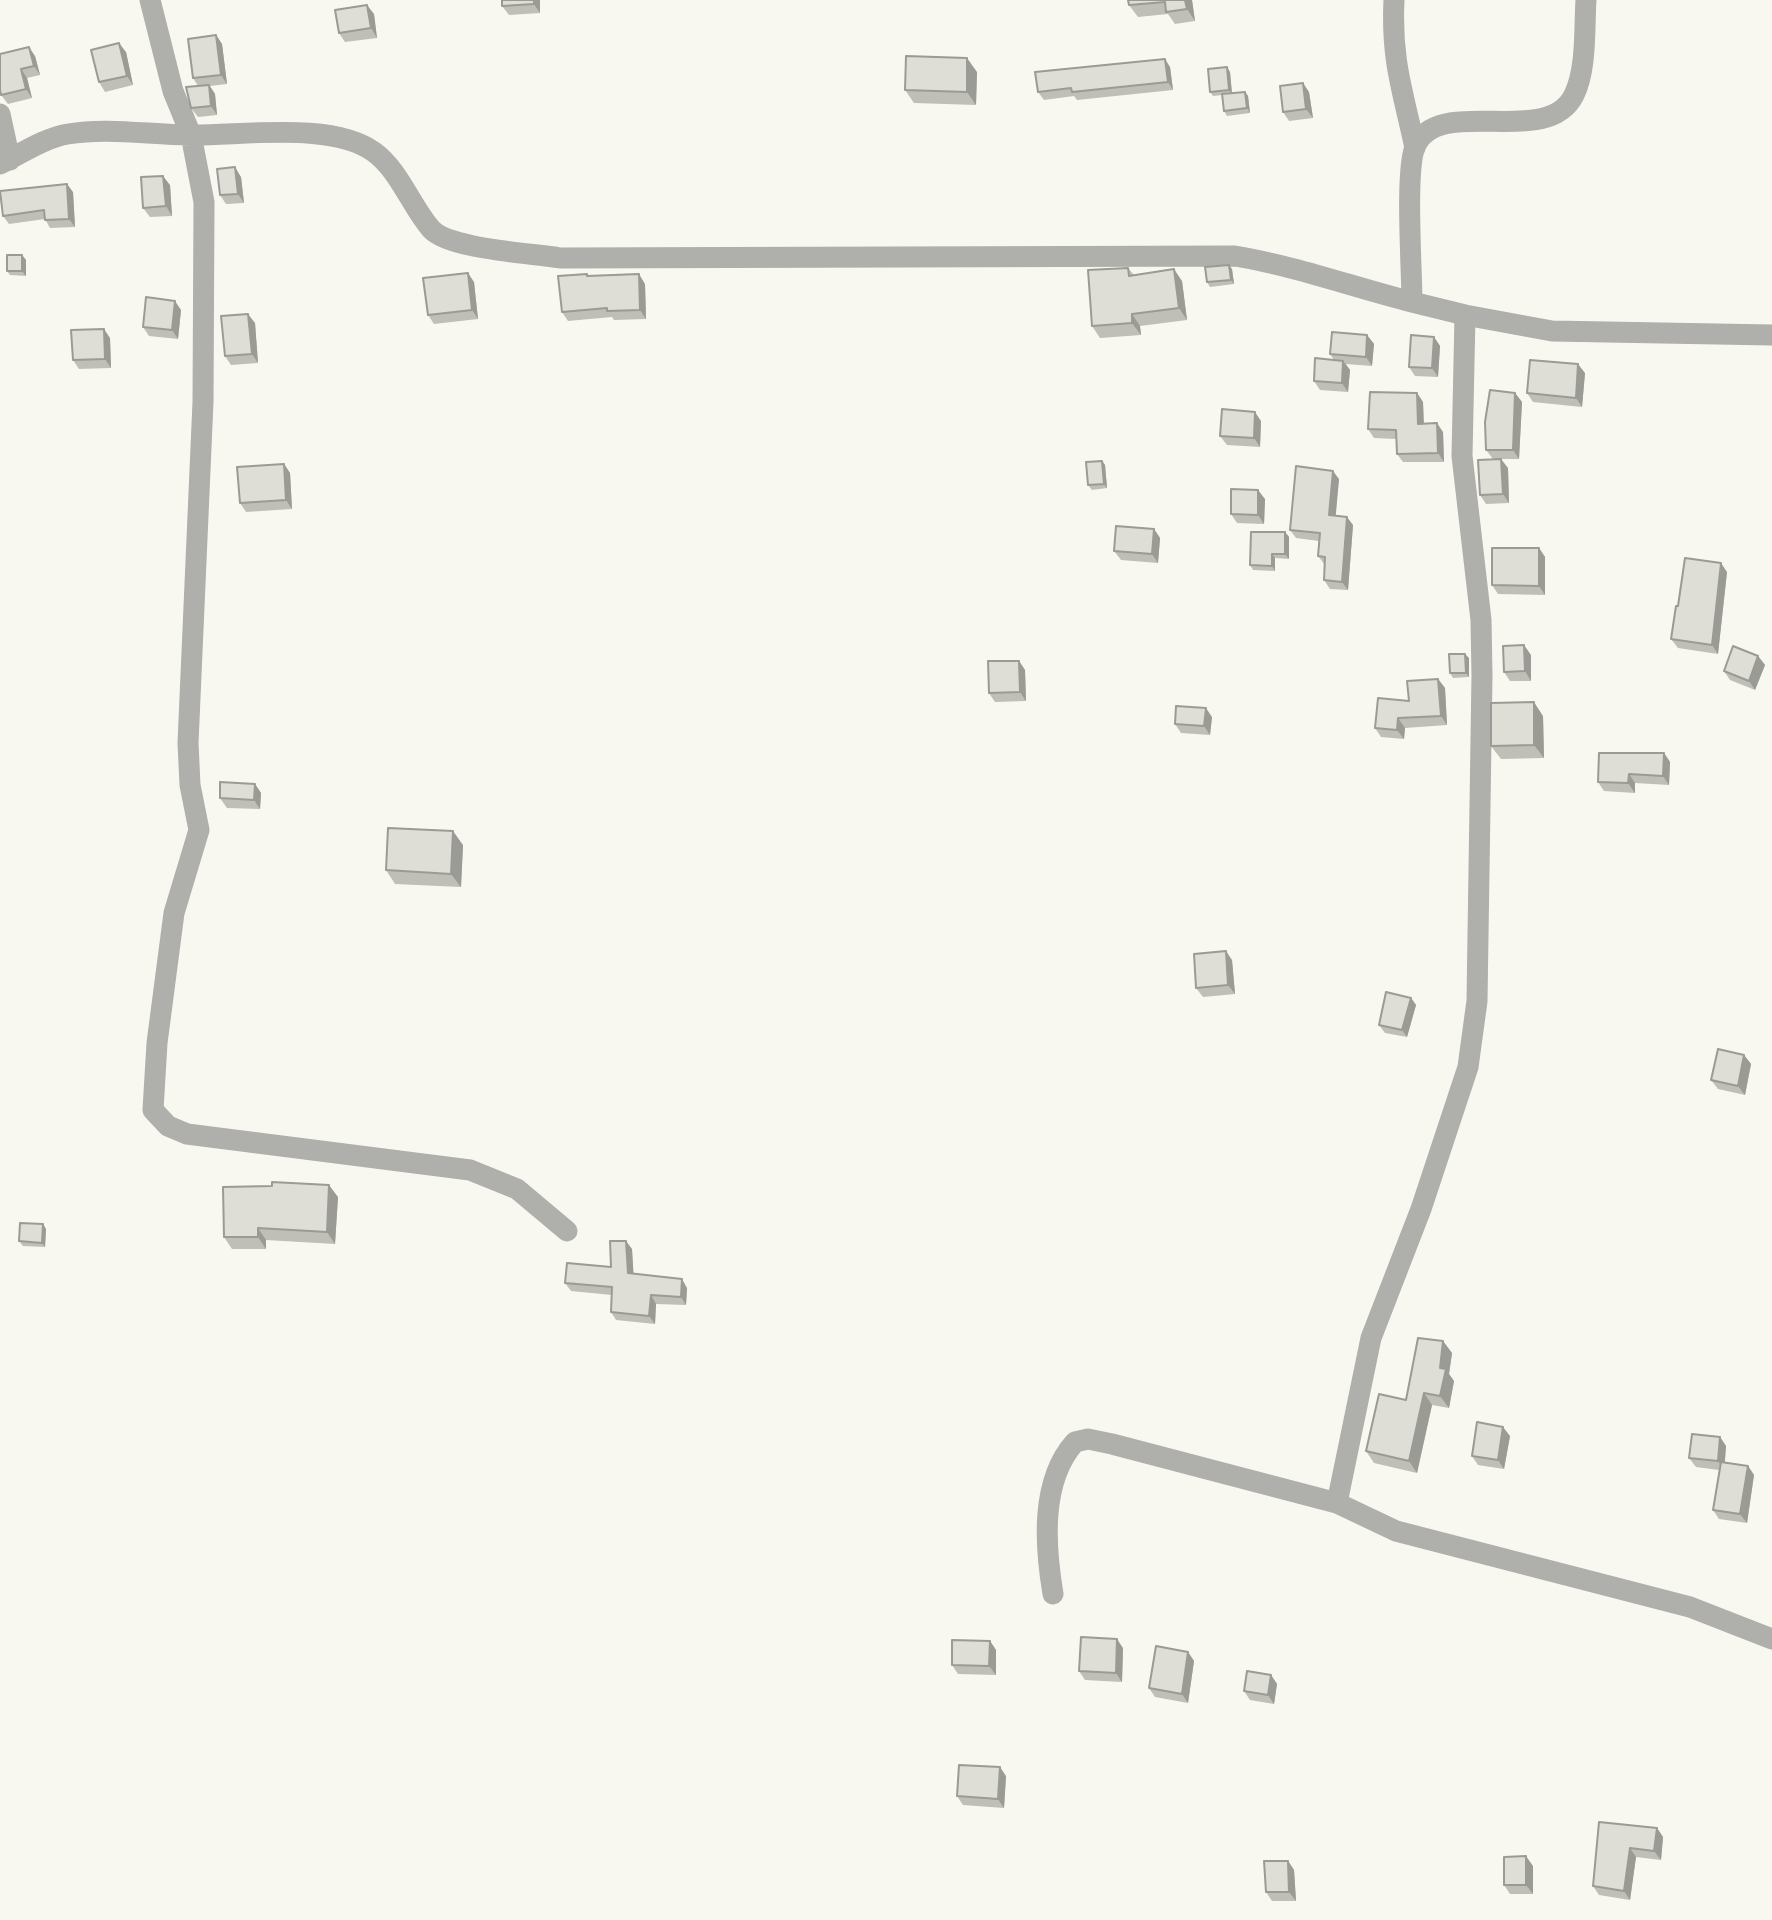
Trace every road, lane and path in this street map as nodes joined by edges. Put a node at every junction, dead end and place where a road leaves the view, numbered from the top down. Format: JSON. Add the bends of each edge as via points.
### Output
{"nodes":[{"id":1,"x":150,"y":0,"type":"edge"},
{"id":2,"x":1394,"y":0,"type":"edge"},
{"id":3,"x":1586,"y":0,"type":"edge"},
{"id":4,"x":0,"y":114,"type":"edge"},
{"id":5,"x":191,"y":135,"type":"junction"},
{"id":6,"x":1415,"y":148,"type":"junction"},
{"id":7,"x":5,"y":162,"type":"edge"},
{"id":8,"x":1412,"y":302,"type":"junction"},
{"id":9,"x":1465,"y":315,"type":"junction"},
{"id":10,"x":1772,"y":335,"type":"edge"},
{"id":11,"x":567,"y":1231,"type":"dead end"},
{"id":12,"x":1336,"y":1503,"type":"junction"},
{"id":13,"x":1053,"y":1594,"type":"dead end"},
{"id":14,"x":1772,"y":1639,"type":"edge"}],
"edges":[{"from":1,"to":5,"type":"street","via":[[173,91]]},
{"from":2,"to":6,"type":"street","via":[[1395,66]]},
{"from":3,"to":6,"type":"street","via":[[1576,89],[1565,107],[1546,118],[1440,127],[1420,139]]},
{"from":4,"to":7,"type":"street"},
{"from":5,"to":7,"type":"street","via":[[94,130],[54,138]]},
{"from":5,"to":8,"type":"street","via":[[298,132],[336,138],[373,151],[431,229],[448,241],[559,258],[1235,256],[1284,264],[1331,282]]},
{"from":5,"to":11,"type":"street","via":[[204,202],[203,402],[188,743],[198,830],[174,913],[153,1110],[168,1126],[187,1134],[470,1170],[517,1189]]},
{"from":6,"to":8,"type":"street"},
{"from":8,"to":9,"type":"street"},
{"from":9,"to":10,"type":"street","via":[[1552,331]]},
{"from":9,"to":12,"type":"street","via":[[1462,456],[1481,620],[1482,675],[1477,1001],[1468,1067],[1421,1209],[1371,1338]]},
{"from":12,"to":13,"type":"street","via":[[1112,1444],[1088,1439],[1075,1442],[1057,1472],[1052,1496],[1046,1551]]},
{"from":12,"to":14,"type":"street","via":[[1396,1531],[1690,1607]]}]}
